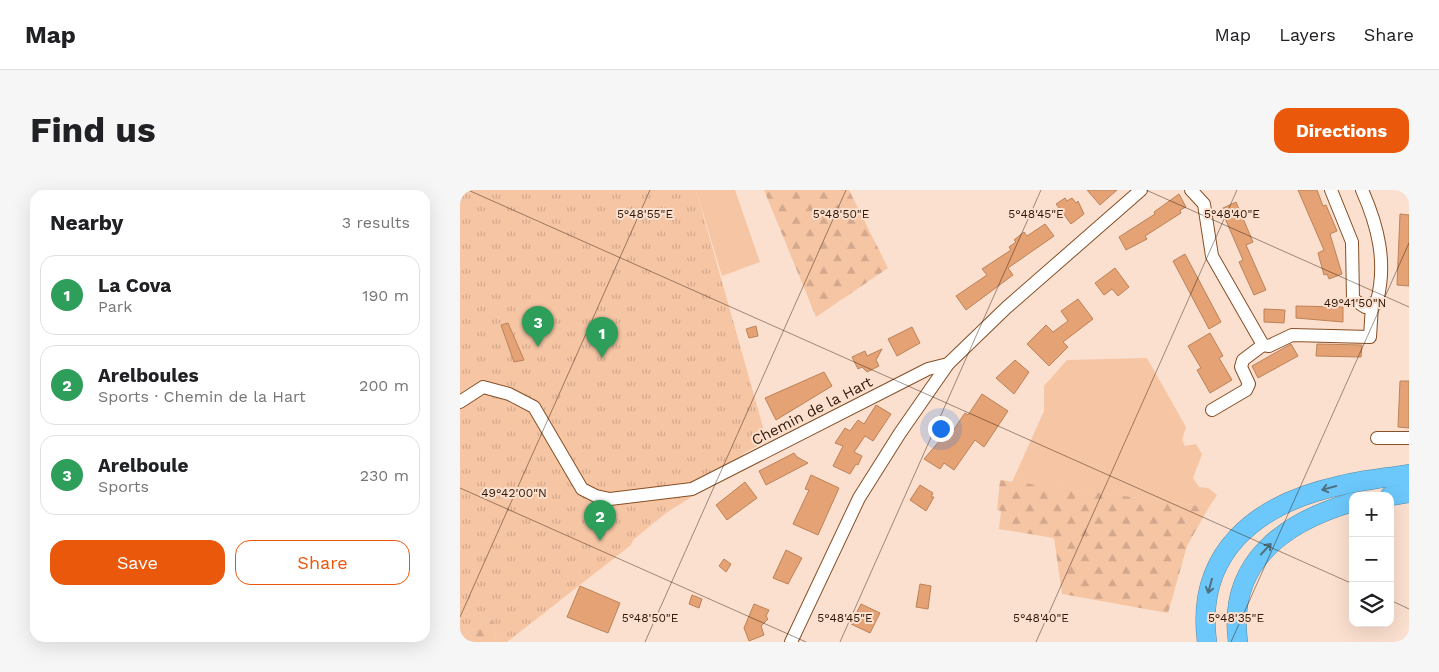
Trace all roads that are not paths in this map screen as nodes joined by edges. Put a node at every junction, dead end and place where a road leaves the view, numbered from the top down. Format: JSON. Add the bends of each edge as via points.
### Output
{"nodes":[{"id":1,"x":1141,"y":190,"type":"edge"},
{"id":2,"x":1191,"y":190,"type":"edge"},
{"id":3,"x":1331,"y":190,"type":"edge"},
{"id":4,"x":1362,"y":190,"type":"edge"},
{"id":5,"x":1372,"y":305,"type":"junction"},
{"id":6,"x":1262,"y":345,"type":"junction"},
{"id":7,"x":948,"y":364,"type":"junction"},
{"id":8,"x":460,"y":402,"type":"edge"},
{"id":9,"x":1212,"y":410,"type":"dead end"},
{"id":10,"x":1377,"y":438,"type":"dead end"},
{"id":11,"x":1409,"y":438,"type":"edge"},
{"id":12,"x":1409,"y":474,"type":"edge"},
{"id":13,"x":1409,"y":493,"type":"edge"},
{"id":14,"x":1394,"y":495,"type":"edge"},
{"id":15,"x":1349,"y":503,"type":"edge"},
{"id":16,"x":791,"y":642,"type":"edge"},
{"id":17,"x":1207,"y":642,"type":"edge"},
{"id":18,"x":1238,"y":642,"type":"edge"}],
"edges":[{"from":1,"to":7,"type":"street","via":[[1006,308]]},
{"from":2,"to":6,"type":"street","via":[[1204,204],[1212,256]]},
{"from":3,"to":5,"type":"street","via":[[1352,242],[1353,298],[1365,306]]},
{"from":4,"to":5,"type":"street","via":[[1375,221],[1381,253],[1379,293]]},
{"from":5,"to":6,"type":"street","via":[[1370,337],[1292,335],[1269,346]]},
{"from":6,"to":9,"type":"street","via":[[1243,360],[1241,367],[1249,384],[1246,390]]},
{"from":7,"to":8,"type":"street","name":"Chemin de la Hart","via":[[928,369],[692,489],[610,499],[582,489],[534,407],[509,394],[483,387]]},
{"from":7,"to":16,"type":"street","via":[[859,498]]},
{"from":10,"to":11,"type":"street"},
{"from":12,"to":17,"type":"highway","one_way":true,"via":[[1339,485],[1290,501],[1268,511],[1240,534],[1228,547],[1212,578],[1205,611]]},
{"from":13,"to":14,"type":"highway"},
{"from":18,"to":15,"type":"highway","one_way":true,"via":[[1236,613],[1239,596],[1246,577],[1267,547],[1298,525]]}]}
